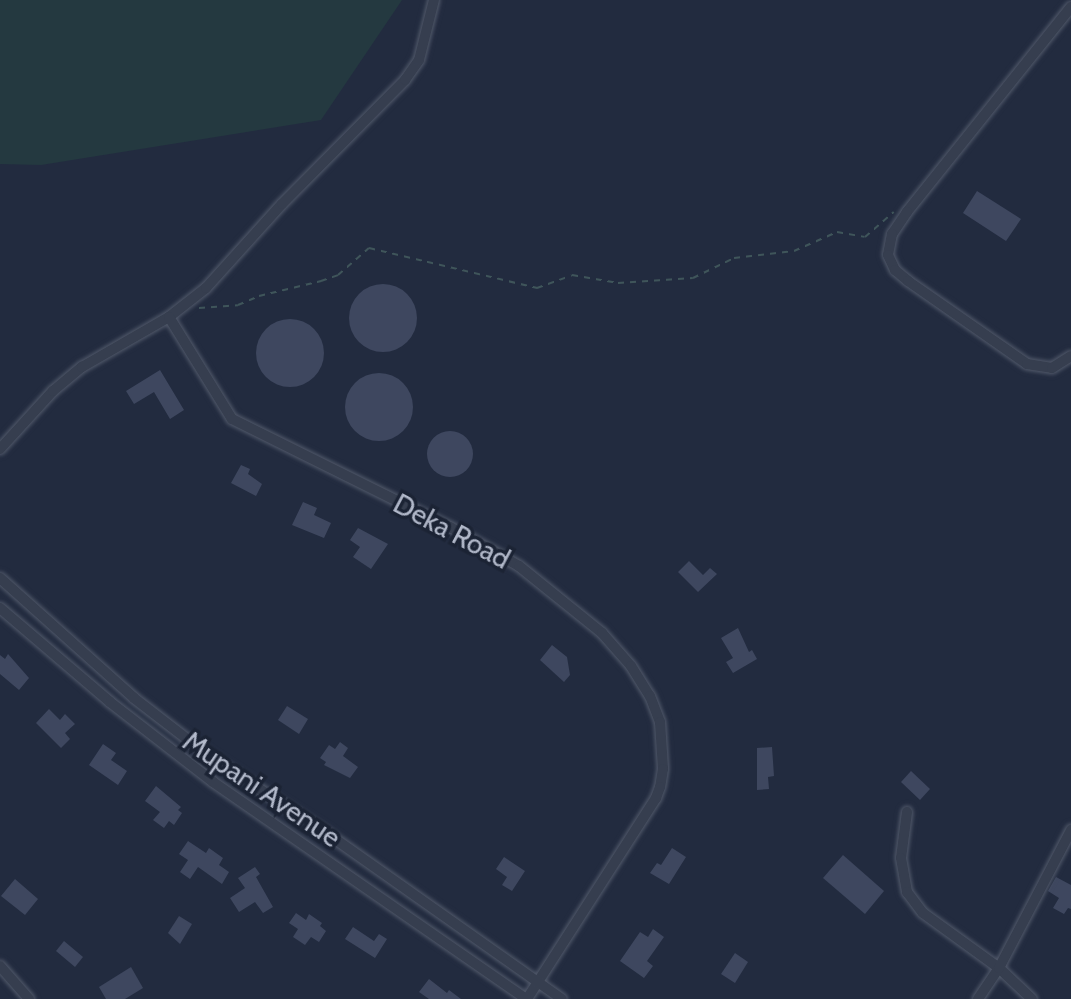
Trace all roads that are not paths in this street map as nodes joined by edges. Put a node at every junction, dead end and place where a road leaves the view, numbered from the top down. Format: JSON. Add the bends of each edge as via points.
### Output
{"nodes":[{"id":1,"x":434,"y":0,"type":"edge"},
{"id":2,"x":1071,"y":7,"type":"edge"},
{"id":3,"x":169,"y":317,"type":"junction"},
{"id":4,"x":1071,"y":356,"type":"edge"},
{"id":5,"x":0,"y":449,"type":"edge"},
{"id":6,"x":0,"y":578,"type":"edge"},
{"id":7,"x":0,"y":608,"type":"edge"},
{"id":8,"x":907,"y":812,"type":"dead end"},
{"id":9,"x":1071,"y":830,"type":"edge"},
{"id":10,"x":0,"y":966,"type":"edge"},
{"id":11,"x":999,"y":968,"type":"junction"},
{"id":12,"x":539,"y":983,"type":"junction"},
{"id":13,"x":29,"y":999,"type":"edge"},
{"id":14,"x":526,"y":999,"type":"edge"},
{"id":15,"x":562,"y":999,"type":"edge"},
{"id":16,"x":978,"y":999,"type":"edge"},
{"id":17,"x":1032,"y":999,"type":"edge"}],
"edges":[{"from":1,"to":3,"type":"street","via":[[419,60],[405,80],[206,288]]},
{"from":2,"to":4,"type":"street","via":[[907,212],[888,255],[895,270],[1027,364],[1052,368]]},
{"from":3,"to":5,"type":"street","via":[[82,367]]},
{"from":3,"to":12,"type":"street","name":"Deka Road","via":[[232,419],[519,566],[602,633],[650,696],[662,742],[656,798]]},
{"from":6,"to":12,"type":"street","name":"Mupani Avenue","via":[[134,698],[209,756]]},
{"from":7,"to":14,"type":"street","via":[[213,782]]},
{"from":8,"to":11,"type":"street","via":[[901,858],[907,892],[923,913]]},
{"from":9,"to":11,"type":"street"},
{"from":10,"to":13,"type":"street"},
{"from":11,"to":16,"type":"street"},
{"from":11,"to":17,"type":"street"},
{"from":12,"to":14,"type":"street","name":"Deka Road"},
{"from":12,"to":15,"type":"street","name":"Mupani Avenue"}]}
